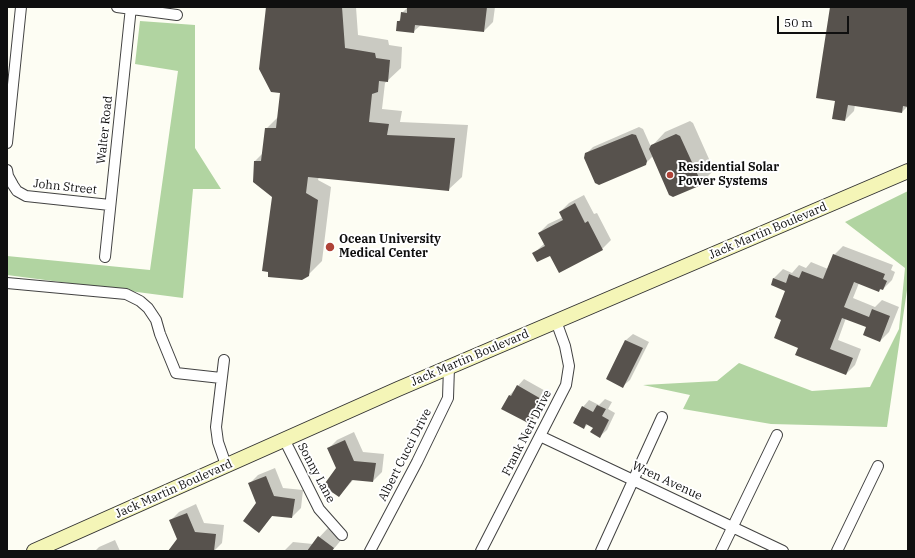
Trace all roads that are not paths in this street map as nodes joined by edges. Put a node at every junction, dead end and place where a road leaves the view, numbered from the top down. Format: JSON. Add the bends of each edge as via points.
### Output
{"nodes":[{"id":1,"x":21,"y":7,"type":"edge"},
{"id":2,"x":117,"y":7,"type":"edge"},
{"id":3,"x":131,"y":8,"type":"edge"},
{"id":4,"x":177,"y":15,"type":"dead end"},
{"id":5,"x":7,"y":143,"type":"edge"},
{"id":6,"x":7,"y":170,"type":"edge"},
{"id":7,"x":908,"y":171,"type":"edge"},
{"id":8,"x":110,"y":205,"type":"junction"},
{"id":9,"x":105,"y":257,"type":"dead end"},
{"id":10,"x":7,"y":283,"type":"edge"},
{"id":11,"x":556,"y":321,"type":"junction"},
{"id":12,"x":224,"y":360,"type":"dead end"},
{"id":13,"x":448,"y":367,"type":"junction"},
{"id":14,"x":221,"y":378,"type":"junction"},
{"id":15,"x":662,"y":417,"type":"dead end"},
{"id":16,"x":777,"y":435,"type":"dead end"},
{"id":17,"x":540,"y":436,"type":"junction"},
{"id":18,"x":284,"y":440,"type":"junction"},
{"id":19,"x":226,"y":466,"type":"junction"},
{"id":20,"x":878,"y":466,"type":"dead end"},
{"id":21,"x":634,"y":480,"type":"junction"},
{"id":22,"x":733,"y":526,"type":"junction"},
{"id":23,"x":342,"y":535,"type":"dead end"},
{"id":24,"x":41,"y":550,"type":"edge"},
{"id":25,"x":370,"y":551,"type":"edge"},
{"id":26,"x":482,"y":551,"type":"edge"},
{"id":27,"x":601,"y":551,"type":"edge"},
{"id":28,"x":720,"y":551,"type":"edge"},
{"id":29,"x":783,"y":551,"type":"edge"},
{"id":30,"x":837,"y":551,"type":"edge"}],
"edges":[{"from":1,"to":5,"type":"street"},
{"from":2,"to":3,"type":"street"},
{"from":3,"to":4,"type":"street"},
{"from":3,"to":8,"type":"street","name":"Walter Road"},
{"from":6,"to":8,"type":"street","name":"John Street","via":[[17,191],[26,196]]},
{"from":7,"to":11,"type":"street","name":"Jack Martin Boulevard"},
{"from":8,"to":9,"type":"street","name":"Walter Road"},
{"from":10,"to":14,"type":"street","via":[[126,294],[140,301],[156,320],[176,373]]},
{"from":11,"to":13,"type":"street","name":"Jack Martin Boulevard"},
{"from":11,"to":17,"type":"street","name":"Frank Neri Drive","via":[[569,366],[566,385]]},
{"from":12,"to":14,"type":"street"},
{"from":13,"to":18,"type":"street","name":"Jack Martin Boulevard"},
{"from":13,"to":25,"type":"street","name":"Albert Cucci Drive","via":[[448,398]]},
{"from":14,"to":19,"type":"street","via":[[216,427]]},
{"from":15,"to":21,"type":"street"},
{"from":16,"to":22,"type":"street"},
{"from":17,"to":21,"type":"street","name":"Wren Avenue"},
{"from":17,"to":26,"type":"street","name":"Frank Neri Drive"},
{"from":18,"to":19,"type":"street","name":"Jack Martin Boulevard"},
{"from":18,"to":23,"type":"street","name":"Sonny Lane","via":[[319,509]]},
{"from":19,"to":24,"type":"street","name":"Jack Martin Boulevard"},
{"from":20,"to":30,"type":"street"},
{"from":21,"to":22,"type":"street","name":"Wren Avenue"},
{"from":21,"to":27,"type":"street"},
{"from":22,"to":28,"type":"street"},
{"from":22,"to":29,"type":"street","name":"Wren Avenue"}]}
